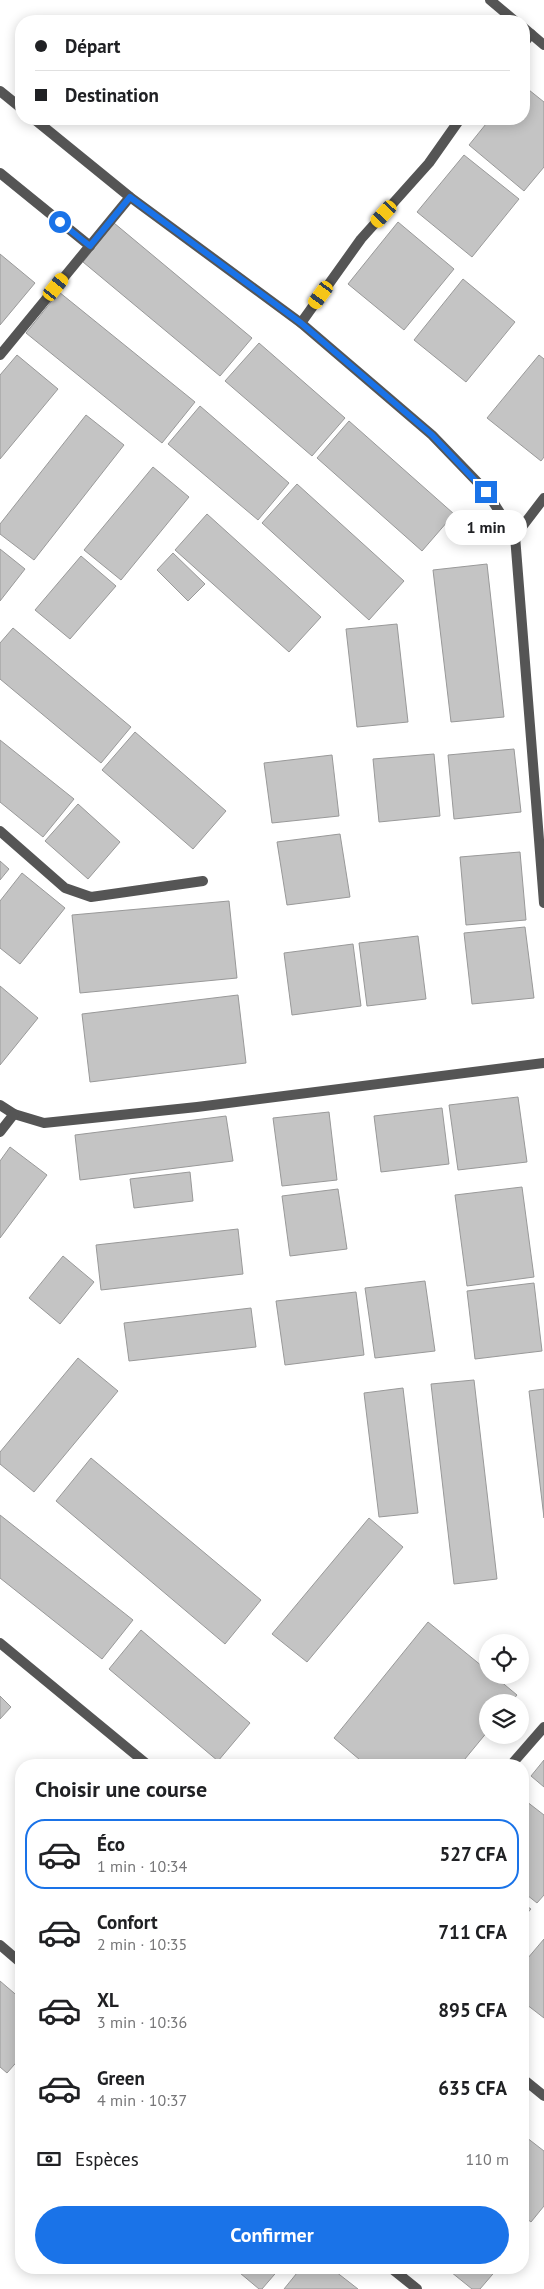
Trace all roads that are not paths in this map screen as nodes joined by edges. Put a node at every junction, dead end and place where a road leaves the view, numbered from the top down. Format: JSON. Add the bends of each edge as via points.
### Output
{"nodes":[{"id":1,"x":490,"y":0,"type":"edge"},
{"id":2,"x":508,"y":15,"type":"edge"},
{"id":3,"x":530,"y":33,"type":"edge"},
{"id":4,"x":544,"y":45,"type":"edge"},
{"id":5,"x":0,"y":91,"type":"edge"},
{"id":6,"x":15,"y":103,"type":"edge"},
{"id":7,"x":41,"y":125,"type":"edge"},
{"id":8,"x":456,"y":125,"type":"edge"},
{"id":9,"x":0,"y":173,"type":"edge"},
{"id":10,"x":130,"y":197,"type":"junction"},
{"id":11,"x":90,"y":246,"type":"junction"},
{"id":12,"x":301,"y":323,"type":"junction"},
{"id":13,"x":0,"y":355,"type":"edge"},
{"id":14,"x":544,"y":498,"type":"edge"},
{"id":15,"x":515,"y":536,"type":"junction"},
{"id":16,"x":0,"y":831,"type":"edge"},
{"id":17,"x":203,"y":881,"type":"dead end"},
{"id":18,"x":544,"y":902,"type":"edge"},
{"id":19,"x":544,"y":1063,"type":"edge"},
{"id":20,"x":0,"y":1105,"type":"edge"},
{"id":21,"x":14,"y":1114,"type":"junction"},
{"id":22,"x":0,"y":1132,"type":"edge"},
{"id":23,"x":0,"y":1643,"type":"edge"},
{"id":24,"x":544,"y":1727,"type":"edge"},
{"id":25,"x":141,"y":1759,"type":"edge"},
{"id":26,"x":516,"y":1759,"type":"edge"},
{"id":27,"x":0,"y":1945,"type":"edge"},
{"id":28,"x":15,"y":1958,"type":"edge"},
{"id":29,"x":529,"y":2084,"type":"edge"},
{"id":30,"x":544,"y":2096,"type":"edge"},
{"id":31,"x":398,"y":2274,"type":"edge"},
{"id":32,"x":417,"y":2289,"type":"edge"}],
"edges":[{"from":1,"to":2,"type":"street"},
{"from":3,"to":4,"type":"street"},
{"from":5,"to":6,"type":"street"},
{"from":7,"to":10,"type":"street"},
{"from":8,"to":12,"type":"street","via":[[429,163],[361,239]]},
{"from":9,"to":11,"type":"street"},
{"from":10,"to":11,"type":"street"},
{"from":10,"to":12,"type":"street"},
{"from":11,"to":13,"type":"street"},
{"from":12,"to":15,"type":"street","via":[[432,435],[486,492]]},
{"from":14,"to":15,"type":"street"},
{"from":15,"to":18,"type":"street"},
{"from":16,"to":17,"type":"street","via":[[65,888],[91,897]]},
{"from":19,"to":21,"type":"street","via":[[44,1123]]},
{"from":20,"to":21,"type":"street"},
{"from":21,"to":22,"type":"street"},
{"from":23,"to":25,"type":"street"},
{"from":24,"to":26,"type":"street"},
{"from":27,"to":28,"type":"street"},
{"from":29,"to":30,"type":"street"},
{"from":31,"to":32,"type":"street"}]}
